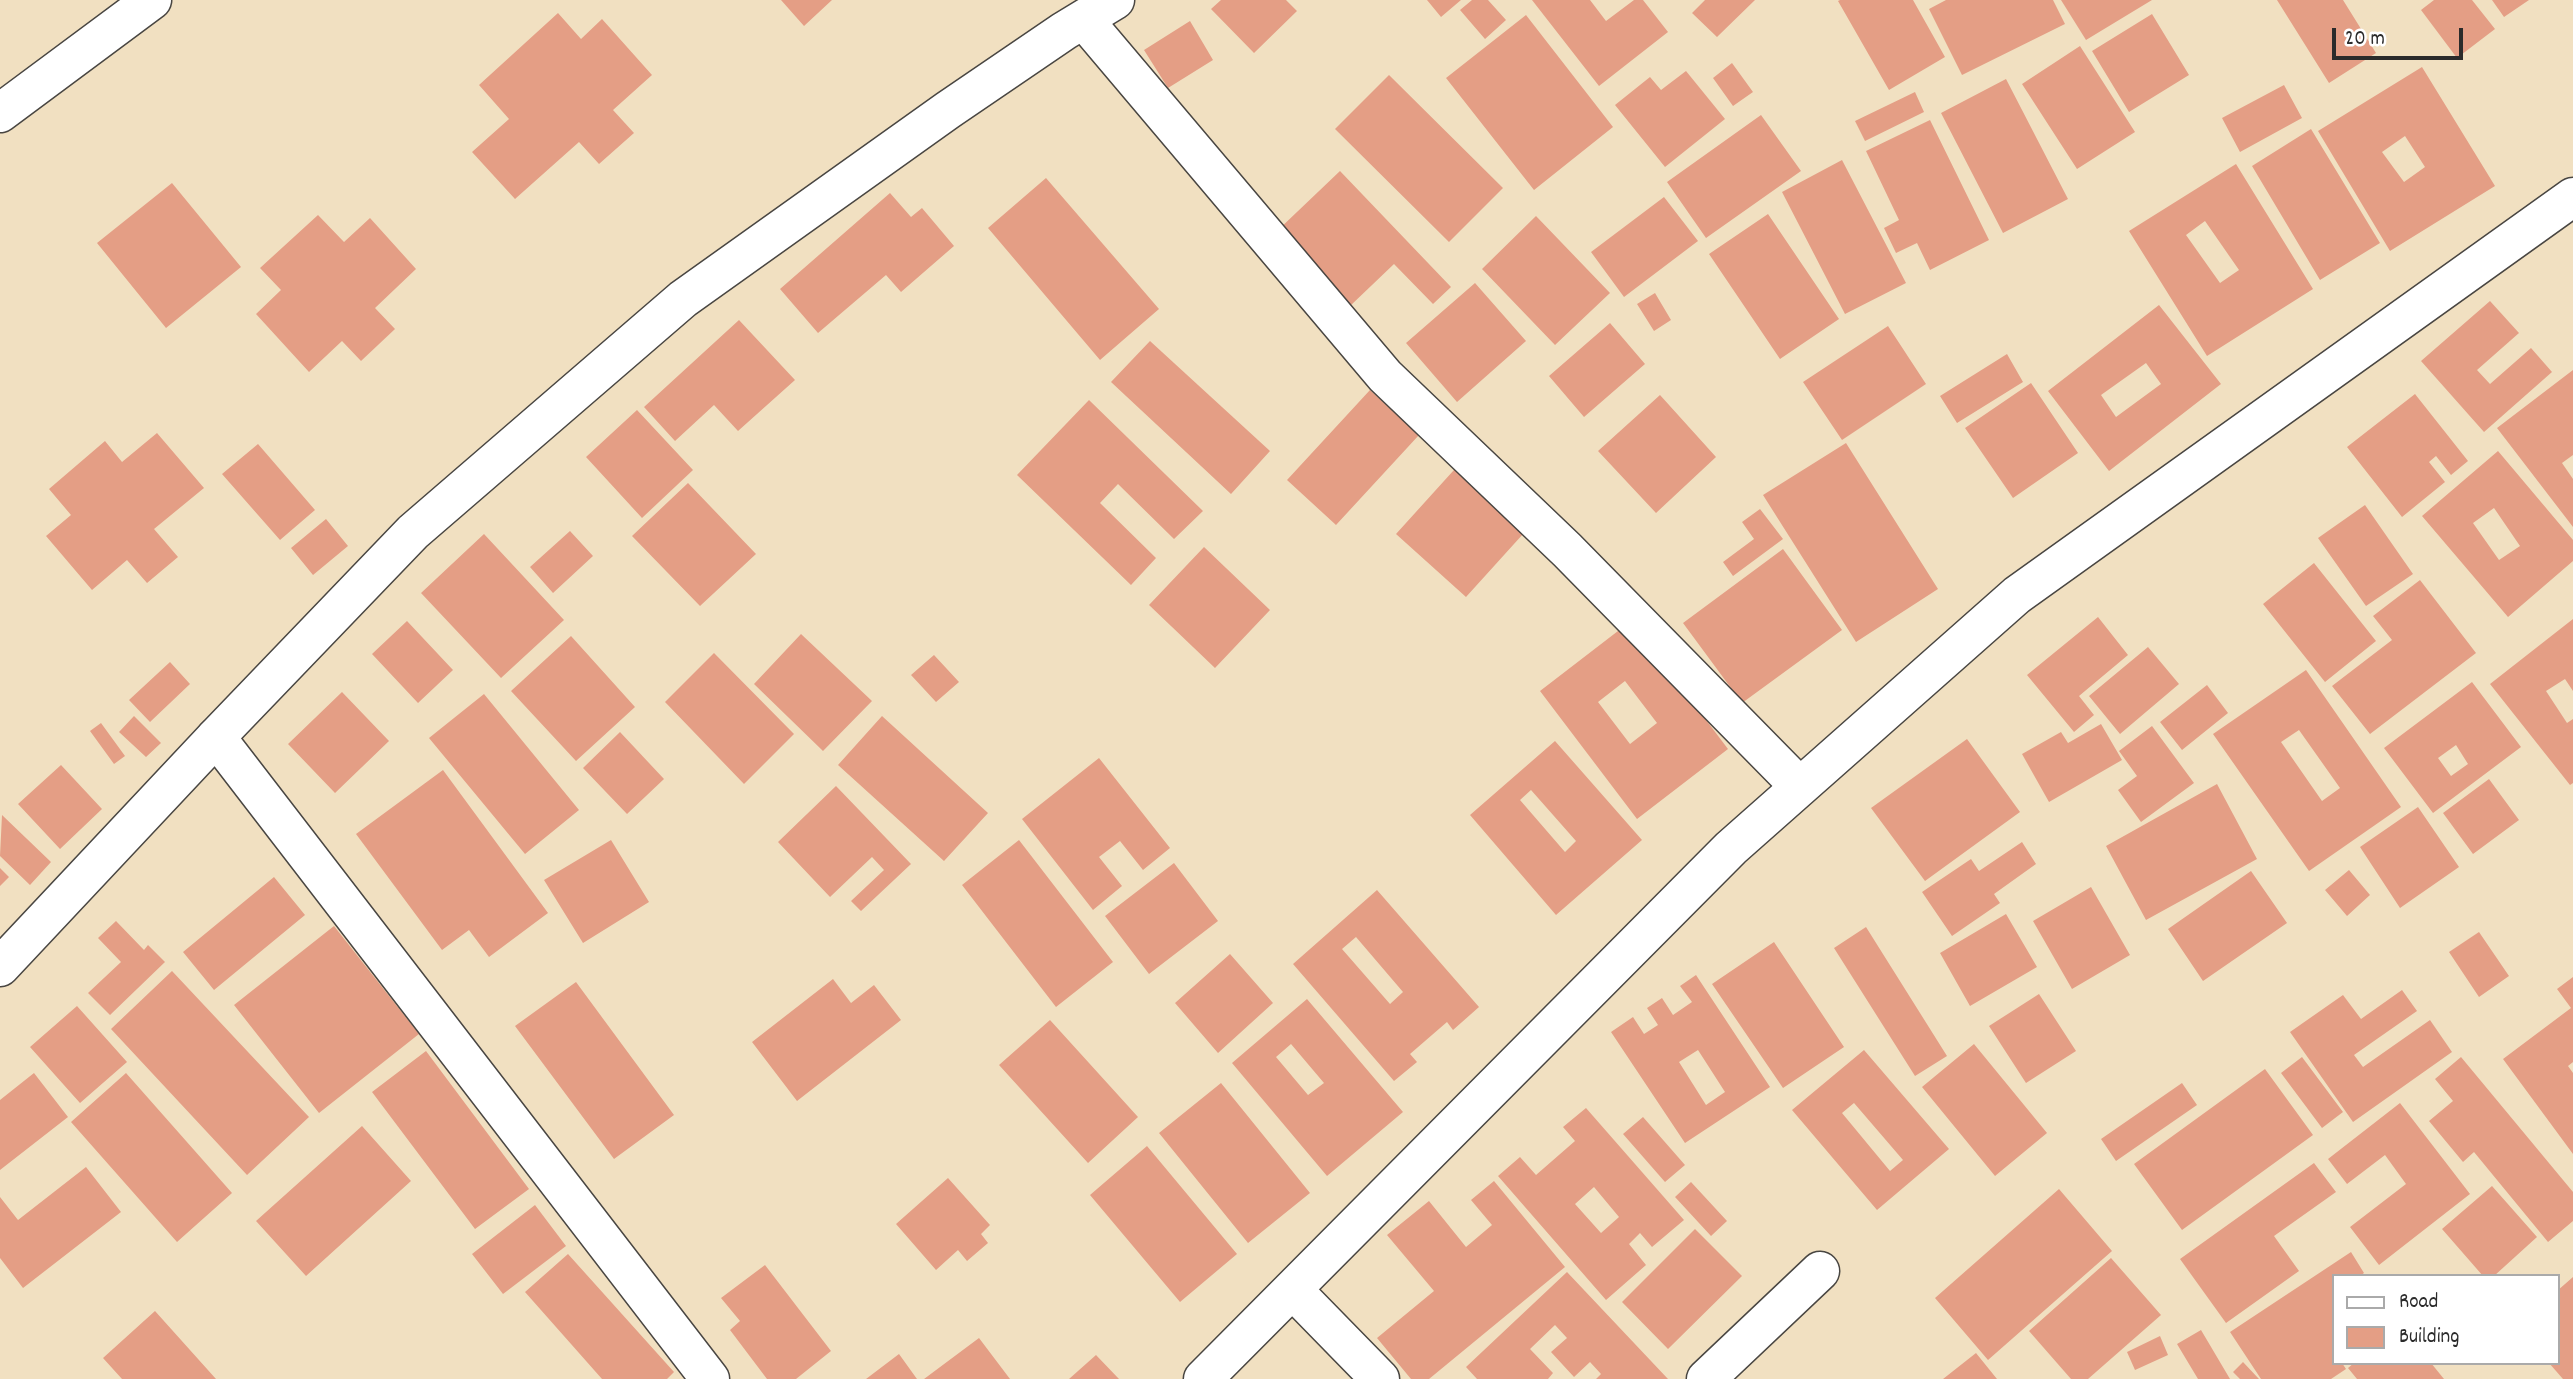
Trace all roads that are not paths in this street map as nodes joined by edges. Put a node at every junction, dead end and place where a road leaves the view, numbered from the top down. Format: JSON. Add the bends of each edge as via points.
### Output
{"nodes":[{"id":1,"x":152,"y":0,"type":"edge"},
{"id":2,"x":1100,"y":10,"type":"edge"},
{"id":3,"x":0,"y":113,"type":"edge"},
{"id":4,"x":2573,"y":197,"type":"edge"},
{"id":5,"x":216,"y":737,"type":"junction"},
{"id":6,"x":1799,"y":786,"type":"junction"},
{"id":7,"x":0,"y":967,"type":"edge"},
{"id":8,"x":1820,"y":1271,"type":"dead end"},
{"id":9,"x":1293,"y":1290,"type":"junction"},
{"id":10,"x":710,"y":1379,"type":"edge"},
{"id":11,"x":1203,"y":1379,"type":"edge"},
{"id":12,"x":1380,"y":1379,"type":"edge"},
{"id":13,"x":1706,"y":1379,"type":"edge"}],
"edges":[{"from":1,"to":3,"type":"street"},
{"from":2,"to":5,"type":"street","via":[[948,110],[683,299],[414,532]]},
{"from":2,"to":6,"type":"street","via":[[1385,376],[1567,550]]},
{"from":4,"to":6,"type":"street","via":[[2017,595]]},
{"from":5,"to":7,"type":"street"},
{"from":5,"to":10,"type":"street"},
{"from":6,"to":9,"type":"street","via":[[1731,848]]},
{"from":8,"to":13,"type":"street"},
{"from":9,"to":11,"type":"street"},
{"from":9,"to":12,"type":"street"}]}
